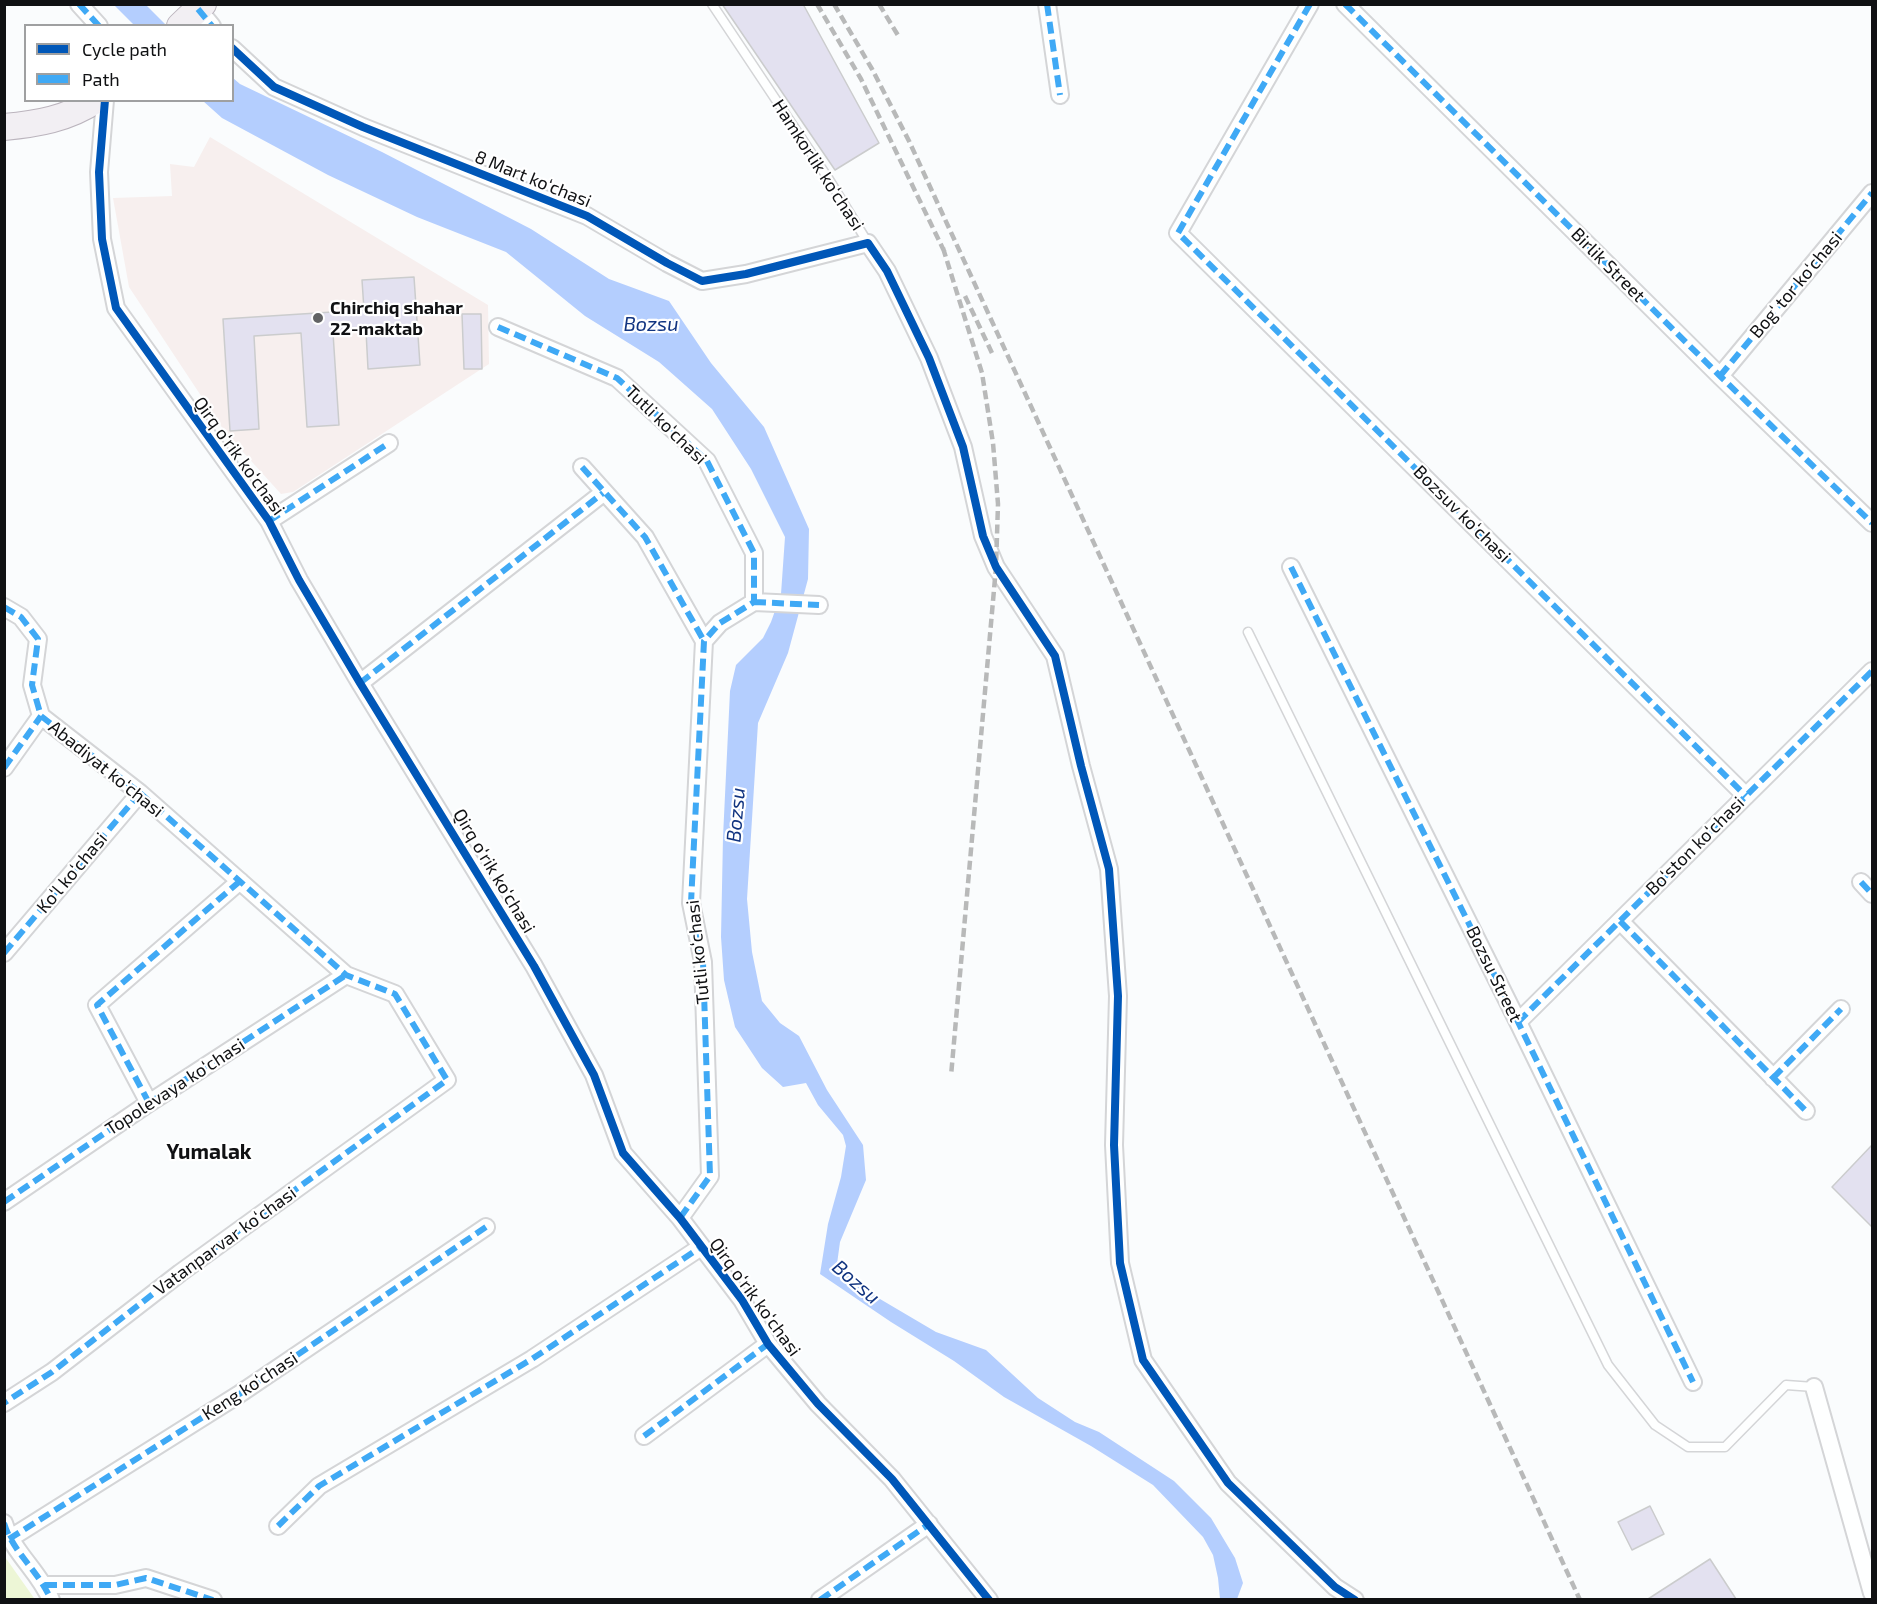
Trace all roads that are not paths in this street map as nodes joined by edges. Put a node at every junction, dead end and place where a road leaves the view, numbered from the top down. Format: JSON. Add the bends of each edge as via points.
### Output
{"nodes":[{"id":1,"x":79,"y":4,"type":"edge"},
{"id":2,"x":712,"y":4,"type":"edge"},
{"id":3,"x":1047,"y":4,"type":"edge"},
{"id":4,"x":1310,"y":4,"type":"edge"},
{"id":5,"x":1345,"y":4,"type":"edge"},
{"id":6,"x":97,"y":24,"type":"edge"},
{"id":7,"x":234,"y":50,"type":"edge"},
{"id":8,"x":1060,"y":95,"type":"dead end"},
{"id":9,"x":92,"y":102,"type":"edge"},
{"id":10,"x":105,"y":102,"type":"edge"},
{"id":11,"x":4,"y":127,"type":"edge"},
{"id":12,"x":1872,"y":194,"type":"edge"},
{"id":13,"x":868,"y":243,"type":"junction"},
{"id":14,"x":498,"y":327,"type":"dead end"},
{"id":15,"x":1720,"y":376,"type":"junction"},
{"id":16,"x":389,"y":444,"type":"dead end"},
{"id":17,"x":582,"y":467,"type":"dead end"},
{"id":18,"x":603,"y":493,"type":"junction"},
{"id":19,"x":269,"y":521,"type":"junction"},
{"id":20,"x":1872,"y":523,"type":"edge"},
{"id":21,"x":1291,"y":567,"type":"dead end"},
{"id":22,"x":754,"y":602,"type":"junction"},
{"id":23,"x":819,"y":605,"type":"dead end"},
{"id":24,"x":4,"y":607,"type":"edge"},
{"id":25,"x":1248,"y":632,"type":"dead end"},
{"id":26,"x":704,"y":641,"type":"junction"},
{"id":27,"x":1872,"y":670,"type":"edge"},
{"id":28,"x":360,"y":683,"type":"junction"},
{"id":29,"x":41,"y":716,"type":"junction"},
{"id":30,"x":4,"y":768,"type":"edge"},
{"id":31,"x":140,"y":793,"type":"junction"},
{"id":32,"x":1746,"y":796,"type":"junction"},
{"id":33,"x":240,"y":881,"type":"junction"},
{"id":34,"x":1620,"y":921,"type":"junction"},
{"id":35,"x":4,"y":953,"type":"edge"},
{"id":36,"x":346,"y":975,"type":"junction"},
{"id":37,"x":1841,"y":1009,"type":"dead end"},
{"id":38,"x":1518,"y":1022,"type":"junction"},
{"id":39,"x":1773,"y":1078,"type":"junction"},
{"id":40,"x":447,"y":1080,"type":"joint"},
{"id":41,"x":149,"y":1103,"type":"junction"},
{"id":42,"x":1806,"y":1111,"type":"dead end"},
{"id":43,"x":4,"y":1202,"type":"edge"},
{"id":44,"x":680,"y":1218,"type":"junction"},
{"id":45,"x":486,"y":1227,"type":"dead end"},
{"id":46,"x":701,"y":1247,"type":"junction"},
{"id":47,"x":768,"y":1344,"type":"junction"},
{"id":48,"x":1693,"y":1382,"type":"dead end"},
{"id":49,"x":1814,"y":1387,"type":"joint"},
{"id":50,"x":4,"y":1403,"type":"edge"},
{"id":51,"x":644,"y":1436,"type":"dead end"},
{"id":52,"x":929,"y":1524,"type":"junction"},
{"id":53,"x":278,"y":1526,"type":"dead end"},
{"id":54,"x":7,"y":1531,"type":"edge"},
{"id":55,"x":48,"y":1592,"type":"edge"},
{"id":56,"x":1872,"y":1593,"type":"edge"},
{"id":57,"x":213,"y":1599,"type":"edge"},
{"id":58,"x":820,"y":1599,"type":"edge"},
{"id":59,"x":989,"y":1599,"type":"edge"},
{"id":60,"x":1355,"y":1599,"type":"edge"}],
"edges":[{"from":1,"to":6,"type":"street"},
{"from":2,"to":13,"type":"lane","name":"Hamkorlik ko‘chasi"},
{"from":3,"to":8,"type":"street"},
{"from":4,"to":32,"type":"street","name":"Bozsuv ko‘chasi","via":[[1179,233]]},
{"from":5,"to":15,"type":"street","name":"Birlik Street"},
{"from":7,"to":13,"type":"street","name":"8 Mart ko‘chasi","via":[[274,87],[363,127],[587,216],[702,281]]},
{"from":9,"to":11,"type":"main road","via":[[57,119]]},
{"from":10,"to":19,"type":"street","name":"Qirq o‘rik ko‘chasi","via":[[99,172],[101,228],[116,308]]},
{"from":12,"to":15,"type":"street","name":"Bog‘ tor ko‘chasi"},
{"from":13,"to":60,"type":"street","name":"Hamkorlik ko‘chasi","via":[[887,271],[929,358],[963,447],[983,536],[996,567],[1055,656],[1109,869],[1118,996],[1114,1145],[1120,1263],[1143,1360],[1228,1483],[1335,1587]]},
{"from":14,"to":22,"type":"street","name":"Tutli ko‘chasi","via":[[617,378],[707,461],[754,553]]},
{"from":15,"to":20,"type":"street","name":"Birlik Street"},
{"from":16,"to":19,"type":"street","name":"Qirq o‘rik ko‘chasi"},
{"from":17,"to":18,"type":"street"},
{"from":18,"to":26,"type":"street","via":[[645,537]]},
{"from":18,"to":28,"type":"street"},
{"from":19,"to":28,"type":"street","name":"Qirq o‘rik ko‘chasi"},
{"from":21,"to":38,"type":"street","name":"Bozsu Street"},
{"from":22,"to":23,"type":"street"},
{"from":22,"to":26,"type":"street","via":[[720,623]]},
{"from":24,"to":29,"type":"street","name":"Abadiyat ko‘chasi","via":[[21,617],[38,639],[32,685]]},
{"from":25,"to":49,"type":"lane","via":[[1608,1365],[1655,1425],[1688,1447],[1725,1447],[1786,1385]]},
{"from":26,"to":44,"type":"street","name":"Tutli ko‘chasi","via":[[691,903],[703,962],[710,1176]]},
{"from":27,"to":32,"type":"street","name":"Bo‘ston ko‘chasi"},
{"from":28,"to":44,"type":"street","name":"Qirq o‘rik ko‘chasi","via":[[534,966],[594,1075],[623,1152]]},
{"from":29,"to":30,"type":"street"},
{"from":29,"to":31,"type":"street","name":"Abadiyat ko‘chasi"},
{"from":31,"to":33,"type":"street","name":"Abadiyat ko‘chasi"},
{"from":31,"to":35,"type":"street","name":"Ko‘l ko‘chasi"},
{"from":32,"to":34,"type":"street","name":"Bo‘ston ko‘chasi"},
{"from":33,"to":36,"type":"street","name":"Abadiyat ko‘chasi"},
{"from":33,"to":41,"type":"street","via":[[98,1005]]},
{"from":34,"to":38,"type":"street","name":"Bo‘ston ko‘chasi"},
{"from":34,"to":39,"type":"street"},
{"from":36,"to":40,"type":"street","name":"Abadiyat ko‘chasi","via":[[395,994]]},
{"from":36,"to":41,"type":"street","name":"Topolevaya ko‘chasi"},
{"from":37,"to":39,"type":"street"},
{"from":38,"to":48,"type":"street","name":"Bozsu Street"},
{"from":39,"to":42,"type":"street"},
{"from":40,"to":50,"type":"street","name":"Vatanparvar ko‘chasi","via":[[180,1273],[52,1372]]},
{"from":41,"to":43,"type":"street","name":"Topolevaya ko‘chasi"},
{"from":44,"to":46,"type":"street","name":"Qirq o‘rik ko‘chasi"},
{"from":45,"to":54,"type":"street","name":"Keng ko‘chasi","via":[[238,1395]]},
{"from":46,"to":47,"type":"street","name":"Qirq o‘rik ko‘chasi","via":[[742,1300]]},
{"from":46,"to":53,"type":"street","name":"Qirq o‘rik ko‘chasi","via":[[532,1359],[319,1486]]},
{"from":47,"to":51,"type":"street","name":"Qirq o‘rik ko‘chasi"},
{"from":47,"to":52,"type":"street","name":"Qirq o‘rik ko‘chasi"},
{"from":49,"to":56,"type":"street"},
{"from":52,"to":58,"type":"street"},
{"from":52,"to":59,"type":"street","name":"Qirq o‘rik ko‘chasi"},
{"from":54,"to":55,"type":"street"},
{"from":55,"to":57,"type":"street","via":[[146,1578]]}]}
